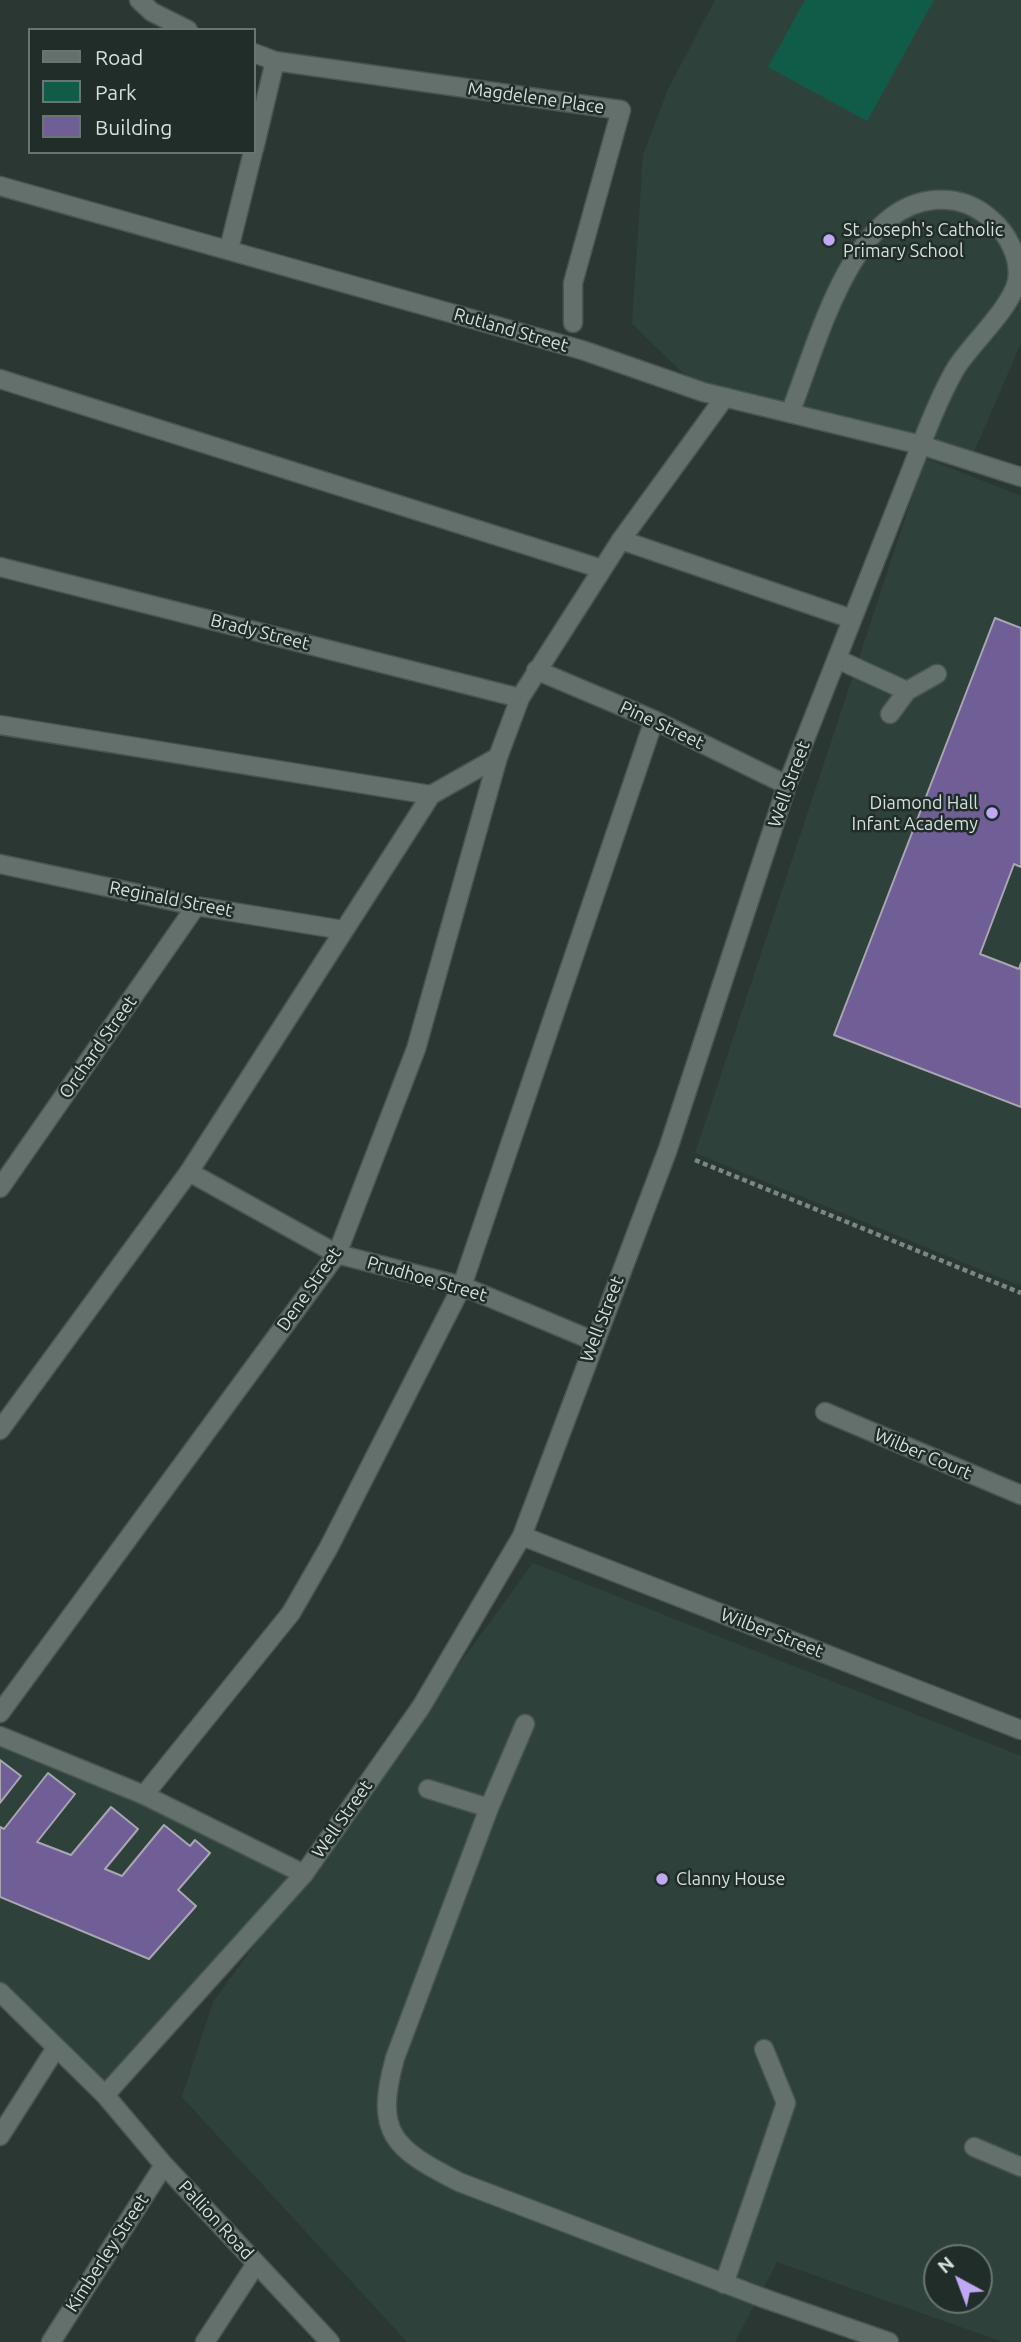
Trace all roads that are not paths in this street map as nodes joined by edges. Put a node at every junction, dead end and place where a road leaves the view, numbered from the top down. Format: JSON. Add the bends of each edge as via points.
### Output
{"nodes":[{"id":1,"x":139,"y":0,"type":"edge"},
{"id":2,"x":184,"y":28,"type":"edge"},
{"id":3,"x":256,"y":54,"type":"edge"},
{"id":4,"x":275,"y":61,"type":"junction"},
{"id":5,"x":256,"y":139,"type":"edge"},
{"id":6,"x":252,"y":154,"type":"edge"},
{"id":7,"x":0,"y":186,"type":"edge"},
{"id":8,"x":229,"y":249,"type":"junction"},
{"id":9,"x":573,"y":323,"type":"dead end"},
{"id":10,"x":0,"y":379,"type":"edge"},
{"id":11,"x":725,"y":397,"type":"junction"},
{"id":12,"x":790,"y":413,"type":"junction"},
{"id":13,"x":920,"y":445,"type":"junction"},
{"id":14,"x":1021,"y":477,"type":"edge"},
{"id":15,"x":621,"y":540,"type":"junction"},
{"id":16,"x":0,"y":567,"type":"edge"},
{"id":17,"x":602,"y":569,"type":"junction"},
{"id":18,"x":852,"y":619,"type":"junction"},
{"id":19,"x":837,"y":659,"type":"junction"},
{"id":20,"x":536,"y":670,"type":"junction"},
{"id":21,"x":937,"y":674,"type":"dead end"},
{"id":22,"x":907,"y":691,"type":"junction"},
{"id":23,"x":520,"y":698,"type":"junction"},
{"id":24,"x":890,"y":715,"type":"dead end"},
{"id":25,"x":654,"y":720,"type":"junction"},
{"id":26,"x":0,"y":725,"type":"edge"},
{"id":27,"x":498,"y":757,"type":"junction"},
{"id":28,"x":787,"y":785,"type":"junction"},
{"id":29,"x":431,"y":795,"type":"junction"},
{"id":30,"x":0,"y":864,"type":"edge"},
{"id":31,"x":196,"y":905,"type":"junction"},
{"id":32,"x":343,"y":930,"type":"junction"},
{"id":33,"x":189,"y":1172,"type":"junction"},
{"id":34,"x":0,"y":1188,"type":"edge"},
{"id":35,"x":337,"y":1254,"type":"junction"},
{"id":36,"x":462,"y":1286,"type":"junction"},
{"id":37,"x":594,"y":1341,"type":"junction"},
{"id":38,"x":825,"y":1412,"type":"dead end"},
{"id":39,"x":0,"y":1430,"type":"edge"},
{"id":40,"x":1021,"y":1495,"type":"edge"},
{"id":41,"x":523,"y":1536,"type":"junction"},
{"id":42,"x":0,"y":1713,"type":"edge"},
{"id":43,"x":525,"y":1724,"type":"dead end"},
{"id":44,"x":1020,"y":1728,"type":"edge"},
{"id":45,"x":0,"y":1736,"type":"edge"},
{"id":46,"x":428,"y":1788,"type":"dead end"},
{"id":47,"x":144,"y":1796,"type":"junction"},
{"id":48,"x":489,"y":1808,"type":"junction"},
{"id":49,"x":304,"y":1874,"type":"junction"},
{"id":50,"x":0,"y":1992,"type":"edge"},
{"id":51,"x":56,"y":2048,"type":"junction"},
{"id":52,"x":764,"y":2049,"type":"dead end"},
{"id":53,"x":105,"y":2095,"type":"junction"},
{"id":54,"x":0,"y":2136,"type":"edge"},
{"id":55,"x":974,"y":2147,"type":"dead end"},
{"id":56,"x":164,"y":2165,"type":"junction"},
{"id":57,"x":1021,"y":2168,"type":"edge"},
{"id":58,"x":256,"y":2264,"type":"junction"},
{"id":59,"x":724,"y":2284,"type":"junction"},
{"id":60,"x":51,"y":2342,"type":"edge"},
{"id":61,"x":205,"y":2342,"type":"edge"},
{"id":62,"x":330,"y":2342,"type":"edge"},
{"id":63,"x":889,"y":2342,"type":"edge"}],
"edges":[{"from":1,"to":2,"type":"street"},
{"from":3,"to":4,"type":"street","name":"Magdelene Place"},
{"from":4,"to":5,"type":"street"},
{"from":4,"to":9,"type":"street","name":"Magdelene Place","via":[[621,110],[573,283]]},
{"from":6,"to":8,"type":"street"},
{"from":7,"to":8,"type":"street","name":"Rutland Street"},
{"from":8,"to":11,"type":"street","name":"Rutland Street","via":[[582,350]]},
{"from":10,"to":17,"type":"street"},
{"from":11,"to":12,"type":"street","name":"Rutland Street"},
{"from":11,"to":15,"type":"street","name":"Dene Street"},
{"from":12,"to":13,"type":"street","name":"Rutland Street"},
{"from":12,"to":13,"type":"street","name":"Well Street","via":[[842,282],[867,238],[891,214],[915,202],[952,199],[981,210],[1007,233],[1018,281],[998,316],[957,367]]},
{"from":13,"to":14,"type":"street","name":"Rutland Street"},
{"from":13,"to":18,"type":"street","name":"Well Street"},
{"from":15,"to":17,"type":"street","name":"Dene Street"},
{"from":15,"to":18,"type":"street"},
{"from":16,"to":23,"type":"street","name":"Brady Street"},
{"from":17,"to":20,"type":"street","name":"Dene Street"},
{"from":18,"to":19,"type":"street","name":"Well Street"},
{"from":19,"to":22,"type":"street"},
{"from":19,"to":28,"type":"street","name":"Well Street"},
{"from":20,"to":23,"type":"street","name":"Dene Street"},
{"from":20,"to":25,"type":"street","name":"Pine Street"},
{"from":21,"to":22,"type":"street"},
{"from":22,"to":24,"type":"street"},
{"from":23,"to":27,"type":"street","name":"Dene Street"},
{"from":25,"to":28,"type":"street","name":"Pine Street"},
{"from":25,"to":36,"type":"street"},
{"from":26,"to":29,"type":"street"},
{"from":27,"to":29,"type":"street"},
{"from":27,"to":35,"type":"street","name":"Dene Street","via":[[416,1049]]},
{"from":28,"to":37,"type":"street","name":"Well Street","via":[[668,1149]]},
{"from":29,"to":32,"type":"street"},
{"from":30,"to":31,"type":"street","name":"Reginald Street"},
{"from":31,"to":32,"type":"street","name":"Reginald Street"},
{"from":31,"to":34,"type":"street","name":"Orchard Street"},
{"from":32,"to":33,"type":"street"},
{"from":33,"to":35,"type":"street","name":"Prudhoe Street"},
{"from":33,"to":39,"type":"street"},
{"from":35,"to":36,"type":"street","name":"Prudhoe Street"},
{"from":35,"to":42,"type":"street","name":"Dene Street"},
{"from":36,"to":37,"type":"street","name":"Prudhoe Street"},
{"from":36,"to":47,"type":"street","via":[[291,1614]]},
{"from":37,"to":41,"type":"street","name":"Well Street"},
{"from":38,"to":40,"type":"street","name":"Wilber Court"},
{"from":41,"to":44,"type":"street","name":"Wilber Street"},
{"from":41,"to":49,"type":"street","name":"Well Street","via":[[421,1707]]},
{"from":43,"to":48,"type":"street"},
{"from":45,"to":47,"type":"street"},
{"from":46,"to":48,"type":"street"},
{"from":47,"to":49,"type":"street"},
{"from":48,"to":59,"type":"street","via":[[395,2058],[385,2094],[387,2124],[416,2160],[459,2182]]},
{"from":49,"to":53,"type":"street","name":"Well Street"},
{"from":50,"to":51,"type":"street","name":"Pallion Road"},
{"from":51,"to":53,"type":"street","name":"Pallion Road"},
{"from":51,"to":54,"type":"street"},
{"from":52,"to":59,"type":"street","via":[[786,2103]]},
{"from":53,"to":56,"type":"street","name":"Pallion Road"},
{"from":55,"to":57,"type":"street"},
{"from":56,"to":58,"type":"street","name":"Pallion Road"},
{"from":56,"to":60,"type":"street","name":"Kimberley Street"},
{"from":58,"to":61,"type":"street"},
{"from":58,"to":62,"type":"street","name":"Pallion Road"},
{"from":59,"to":63,"type":"street"}]}
